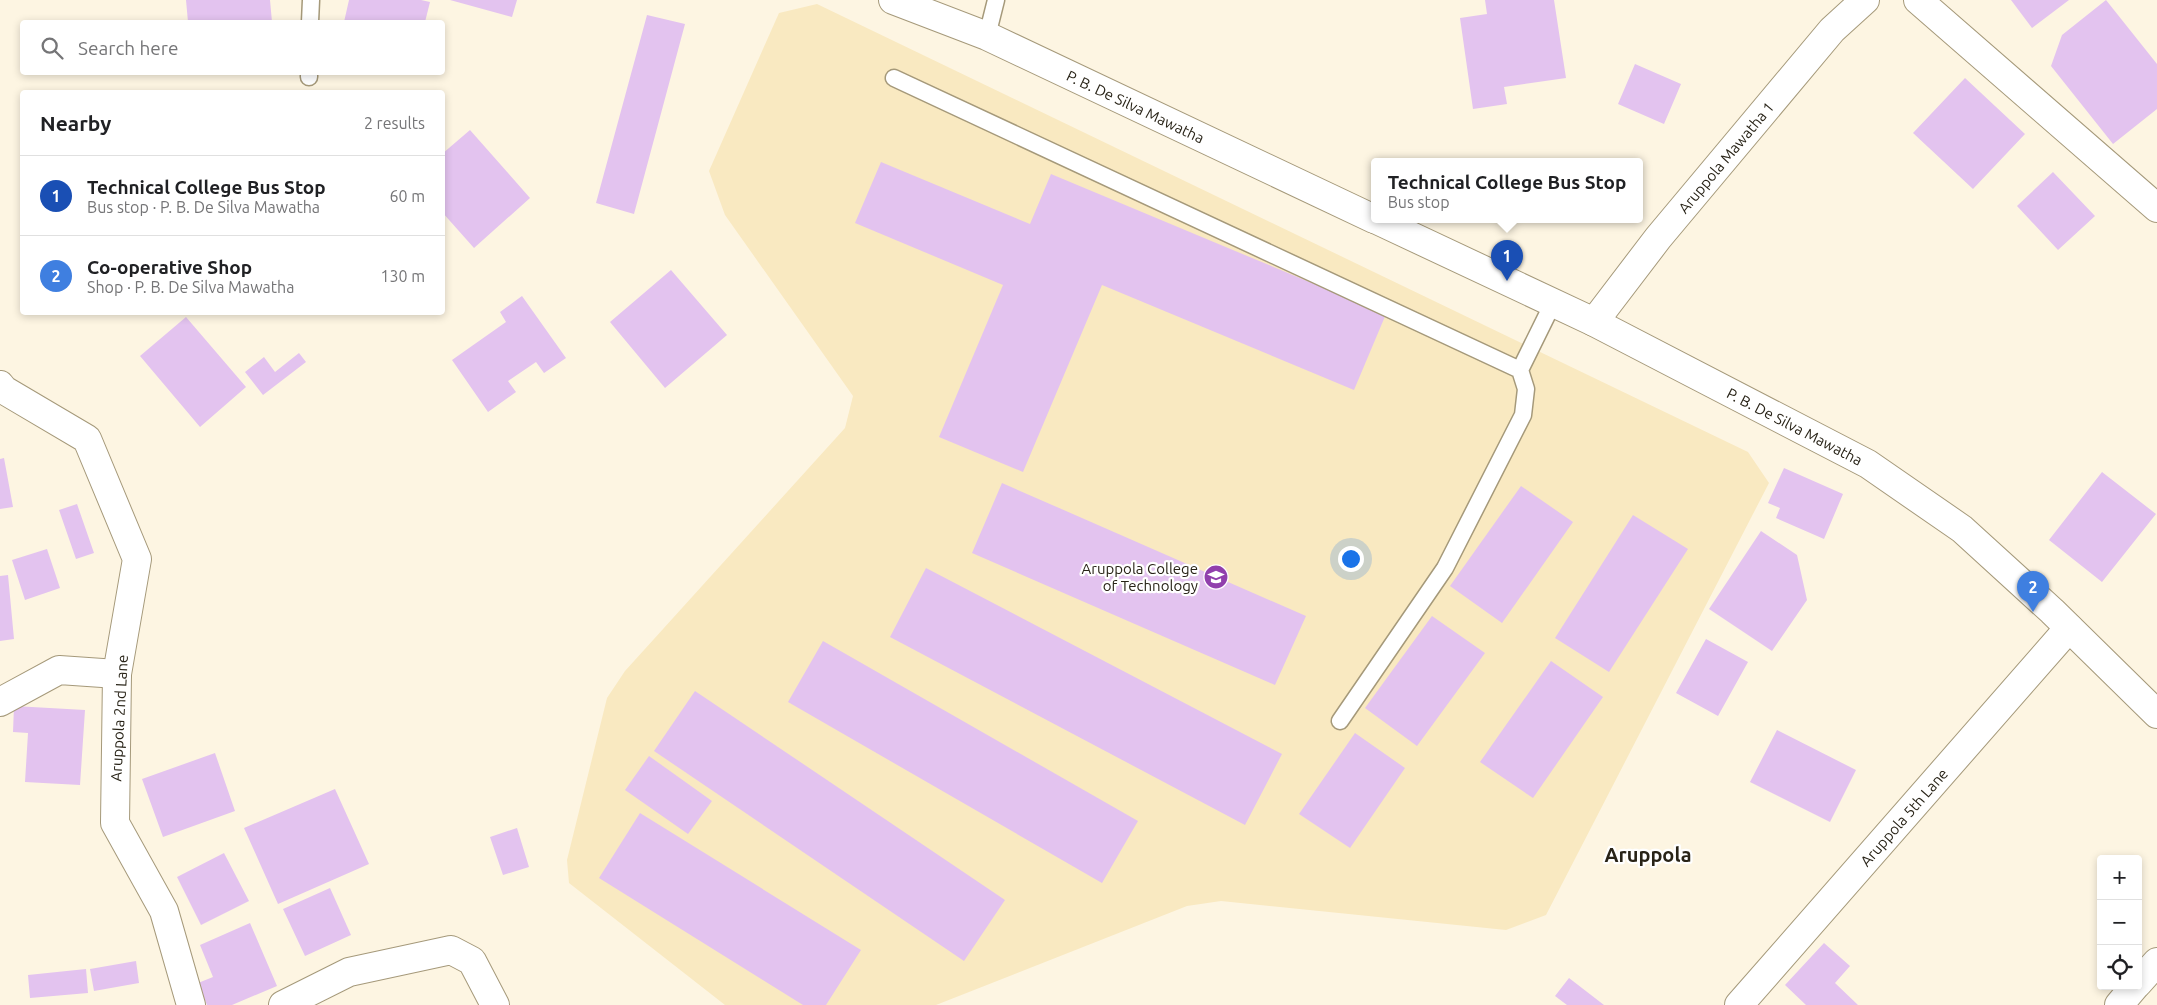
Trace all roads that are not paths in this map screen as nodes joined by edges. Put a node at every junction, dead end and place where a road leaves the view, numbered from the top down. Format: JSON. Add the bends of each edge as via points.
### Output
{"nodes":[{"id":1,"x":311,"y":0,"type":"edge"},
{"id":2,"x":893,"y":0,"type":"edge"},
{"id":3,"x":996,"y":0,"type":"edge"},
{"id":4,"x":1865,"y":0,"type":"edge"},
{"id":5,"x":1918,"y":0,"type":"edge"},
{"id":6,"x":310,"y":20,"type":"edge"},
{"id":7,"x":987,"y":36,"type":"junction"},
{"id":8,"x":894,"y":78,"type":"dead end"},
{"id":9,"x":2157,"y":208,"type":"edge"},
{"id":10,"x":1371,"y":217,"type":"edge"},
{"id":11,"x":1384,"y":223,"type":"edge"},
{"id":12,"x":1553,"y":303,"type":"junction"},
{"id":13,"x":1594,"y":322,"type":"junction"},
{"id":14,"x":1520,"y":370,"type":"junction"},
{"id":15,"x":0,"y":385,"type":"edge"},
{"id":16,"x":2070,"y":628,"type":"junction"},
{"id":17,"x":118,"y":674,"type":"junction"},
{"id":18,"x":0,"y":702,"type":"edge"},
{"id":19,"x":2157,"y":714,"type":"edge"},
{"id":20,"x":1340,"y":720,"type":"dead end"},
{"id":21,"x":2157,"y":962,"type":"edge"},
{"id":22,"x":2142,"y":979,"type":"edge"},
{"id":23,"x":2131,"y":990,"type":"edge"},
{"id":24,"x":190,"y":1005,"type":"edge"},
{"id":25,"x":283,"y":1005,"type":"edge"},
{"id":26,"x":495,"y":1005,"type":"edge"},
{"id":27,"x":1739,"y":1005,"type":"edge"},
{"id":28,"x":2118,"y":1005,"type":"edge"}],
"edges":[{"from":1,"to":6,"type":"lane"},
{"from":2,"to":7,"type":"street","name":"P. B. De Silva Mawatha"},
{"from":3,"to":7,"type":"lane"},
{"from":4,"to":13,"type":"street","name":"Aruppola Mawatha 1","via":[[1826,37],[1658,238]]},
{"from":5,"to":9,"type":"street"},
{"from":7,"to":10,"type":"street","name":"P. B. De Silva Mawatha"},
{"from":8,"to":14,"type":"lane"},
{"from":11,"to":12,"type":"street","name":"P. B. De Silva Mawatha"},
{"from":12,"to":13,"type":"street","name":"P. B. De Silva Mawatha"},
{"from":12,"to":14,"type":"lane"},
{"from":13,"to":16,"type":"street","name":"P. B. De Silva Mawatha","via":[[1868,464],[1962,529]]},
{"from":14,"to":20,"type":"lane","via":[[1526,389],[1523,415],[1454,551]]},
{"from":15,"to":17,"type":"street","name":"Aruppola 2nd Lane","via":[[87,439],[137,560]]},
{"from":16,"to":19,"type":"street","name":"P. B. De Silva Mawatha"},
{"from":16,"to":27,"type":"street","name":"Aruppola 5th Lane"},
{"from":17,"to":18,"type":"street","via":[[59,670]]},
{"from":17,"to":24,"type":"street","name":"Aruppola 2nd Lane","via":[[115,824],[164,911]]},
{"from":21,"to":22,"type":"street"},
{"from":23,"to":28,"type":"street"},
{"from":25,"to":26,"type":"street","via":[[349,972],[451,950],[472,961]]}]}
